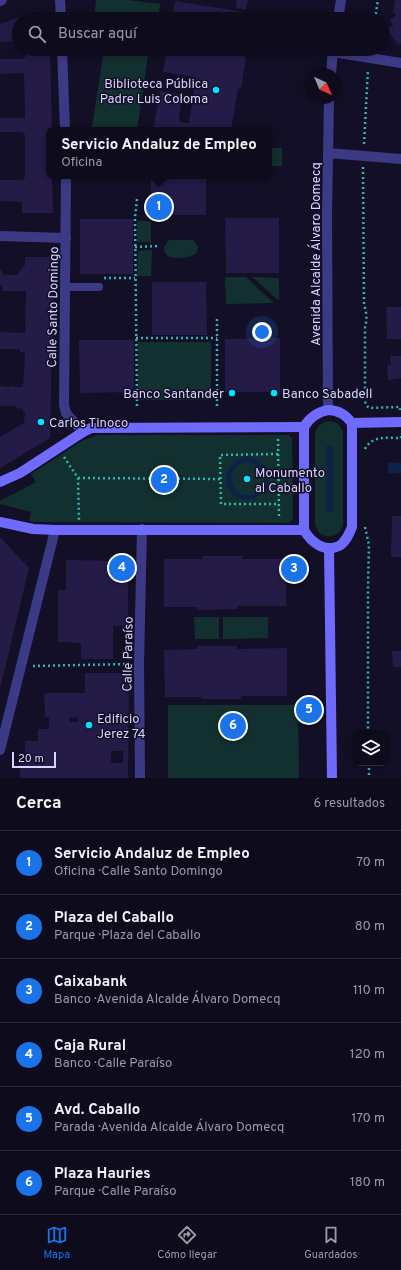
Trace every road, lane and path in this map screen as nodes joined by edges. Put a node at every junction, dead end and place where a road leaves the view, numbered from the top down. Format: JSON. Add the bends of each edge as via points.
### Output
{"nodes":[{"id":1,"x":60,"y":0,"type":"edge"},
{"id":2,"x":341,"y":0,"type":"edge"},
{"id":3,"x":378,"y":0,"type":"edge"},
{"id":4,"x":61,"y":12,"type":"edge"},
{"id":5,"x":339,"y":12,"type":"edge"},
{"id":6,"x":376,"y":12,"type":"edge"},
{"id":7,"x":62,"y":56,"type":"edge"},
{"id":8,"x":333,"y":56,"type":"edge"},
{"id":9,"x":361,"y":56,"type":"edge"},
{"id":10,"x":401,"y":63,"type":"edge"},
{"id":11,"x":369,"y":65,"type":"dead end"},
{"id":12,"x":332,"y":68,"type":"edge"},
{"id":13,"x":329,"y":104,"type":"edge"},
{"id":14,"x":65,"y":127,"type":"edge"},
{"id":15,"x":328,"y":153,"type":"junction"},
{"id":16,"x":364,"y":156,"type":"junction"},
{"id":17,"x":401,"y":159,"type":"edge"},
{"id":18,"x":66,"y":179,"type":"edge"},
{"id":19,"x":137,"y":199,"type":"dead end"},
{"id":20,"x":0,"y":236,"type":"edge"},
{"id":21,"x":66,"y":238,"type":"junction"},
{"id":22,"x":136,"y":246,"type":"junction"},
{"id":23,"x":159,"y":246,"type":"dead end"},
{"id":24,"x":65,"y":287,"type":"junction"},
{"id":25,"x":99,"y":287,"type":"dead end"},
{"id":26,"x":217,"y":320,"type":"dead end"},
{"id":27,"x":136,"y":338,"type":"junction"},
{"id":28,"x":217,"y":338,"type":"junction"},
{"id":29,"x":137,"y":406,"type":"dead end"},
{"id":30,"x":218,"y":406,"type":"dead end"},
{"id":31,"x":400,"y":407,"type":"edge"},
{"id":32,"x":328,"y":410,"type":"junction"},
{"id":33,"x":401,"y":422,"type":"edge"},
{"id":34,"x":352,"y":423,"type":"junction"},
{"id":35,"x":304,"y":427,"type":"junction"},
{"id":36,"x":83,"y":432,"type":"junction"},
{"id":37,"x":278,"y":435,"type":"dead end"},
{"id":38,"x":401,"y":438,"type":"edge"},
{"id":39,"x":364,"y":450,"type":"dead end"},
{"id":40,"x":62,"y":454,"type":"dead end"},
{"id":41,"x":278,"y":454,"type":"junction"},
{"id":42,"x":78,"y":478,"type":"junction"},
{"id":43,"x":221,"y":479,"type":"junction"},
{"id":44,"x":0,"y":482,"type":"edge"},
{"id":45,"x":279,"y":504,"type":"junction"},
{"id":46,"x":0,"y":522,"type":"edge"},
{"id":47,"x":79,"y":522,"type":"dead end"},
{"id":48,"x":280,"y":522,"type":"dead end"},
{"id":49,"x":364,"y":522,"type":"dead end"},
{"id":50,"x":55,"y":530,"type":"junction"},
{"id":51,"x":142,"y":530,"type":"junction"},
{"id":52,"x":304,"y":530,"type":"junction"},
{"id":53,"x":329,"y":548,"type":"junction"},
{"id":54,"x":139,"y":664,"type":"junction"},
{"id":55,"x":20,"y":667,"type":"junction"},
{"id":56,"x":368,"y":730,"type":"edge"},
{"id":57,"x":0,"y":750,"type":"edge"},
{"id":58,"x":369,"y":766,"type":"edge"},
{"id":59,"x":140,"y":778,"type":"edge"},
{"id":60,"x":332,"y":778,"type":"edge"},
{"id":61,"x":369,"y":778,"type":"edge"}],
"edges":[{"from":1,"to":4,"type":"street"},
{"from":2,"to":5,"type":"street"},
{"from":3,"to":6,"type":"path"},
{"from":7,"to":14,"type":"street"},
{"from":8,"to":12,"type":"street"},
{"from":9,"to":10,"type":"street"},
{"from":11,"to":16,"type":"path"},
{"from":13,"to":15,"type":"street","name":"Avenida Alcalde Álvaro Domecq"},
{"from":15,"to":16,"type":"street"},
{"from":15,"to":32,"type":"street","name":"Avenida Alcalde Álvaro Domecq"},
{"from":16,"to":17,"type":"street"},
{"from":16,"to":31,"type":"path","via":[[365,401],[369,408]]},
{"from":18,"to":21,"type":"street","name":"Calle Santo Domingo"},
{"from":19,"to":22,"type":"path"},
{"from":20,"to":21,"type":"street"},
{"from":21,"to":24,"type":"street","name":"Calle Santo Domingo"},
{"from":22,"to":23,"type":"path"},
{"from":22,"to":27,"type":"path"},
{"from":24,"to":25,"type":"lane"},
{"from":24,"to":36,"type":"street","name":"Calle Santo Domingo","via":[[64,404],[66,413]]},
{"from":26,"to":28,"type":"path"},
{"from":27,"to":28,"type":"path"},
{"from":27,"to":29,"type":"path"},
{"from":28,"to":30,"type":"path"},
{"from":32,"to":34,"type":"main road","via":[[336,410]]},
{"from":32,"to":35,"type":"main road","via":[[313,415]]},
{"from":33,"to":34,"type":"main road"},
{"from":34,"to":53,"type":"main road","via":[[352,527],[347,538],[339,546]]},
{"from":35,"to":36,"type":"main road","via":[[100,427]]},
{"from":35,"to":52,"type":"main road"},
{"from":36,"to":44,"type":"main road","via":[[20,473]]},
{"from":37,"to":41,"type":"path"},
{"from":38,"to":39,"type":"path","via":[[376,438]]},
{"from":40,"to":42,"type":"path"},
{"from":41,"to":43,"type":"path","via":[[220,455]]},
{"from":41,"to":45,"type":"path"},
{"from":42,"to":43,"type":"path"},
{"from":42,"to":47,"type":"path"},
{"from":43,"to":45,"type":"path","via":[[221,504]]},
{"from":45,"to":48,"type":"path"},
{"from":46,"to":50,"type":"main road","via":[[34,529]]},
{"from":49,"to":56,"type":"path","via":[[369,545]]},
{"from":50,"to":51,"type":"main road"},
{"from":50,"to":55,"type":"street"},
{"from":51,"to":52,"type":"main road"},
{"from":51,"to":54,"type":"street","name":"Calle Paraíso"},
{"from":52,"to":53,"type":"main road","via":[[318,546]]},
{"from":53,"to":60,"type":"main road"},
{"from":54,"to":55,"type":"path"},
{"from":54,"to":59,"type":"street","name":"Calle Paraíso"},
{"from":55,"to":57,"type":"street"},
{"from":58,"to":61,"type":"path"}]}
